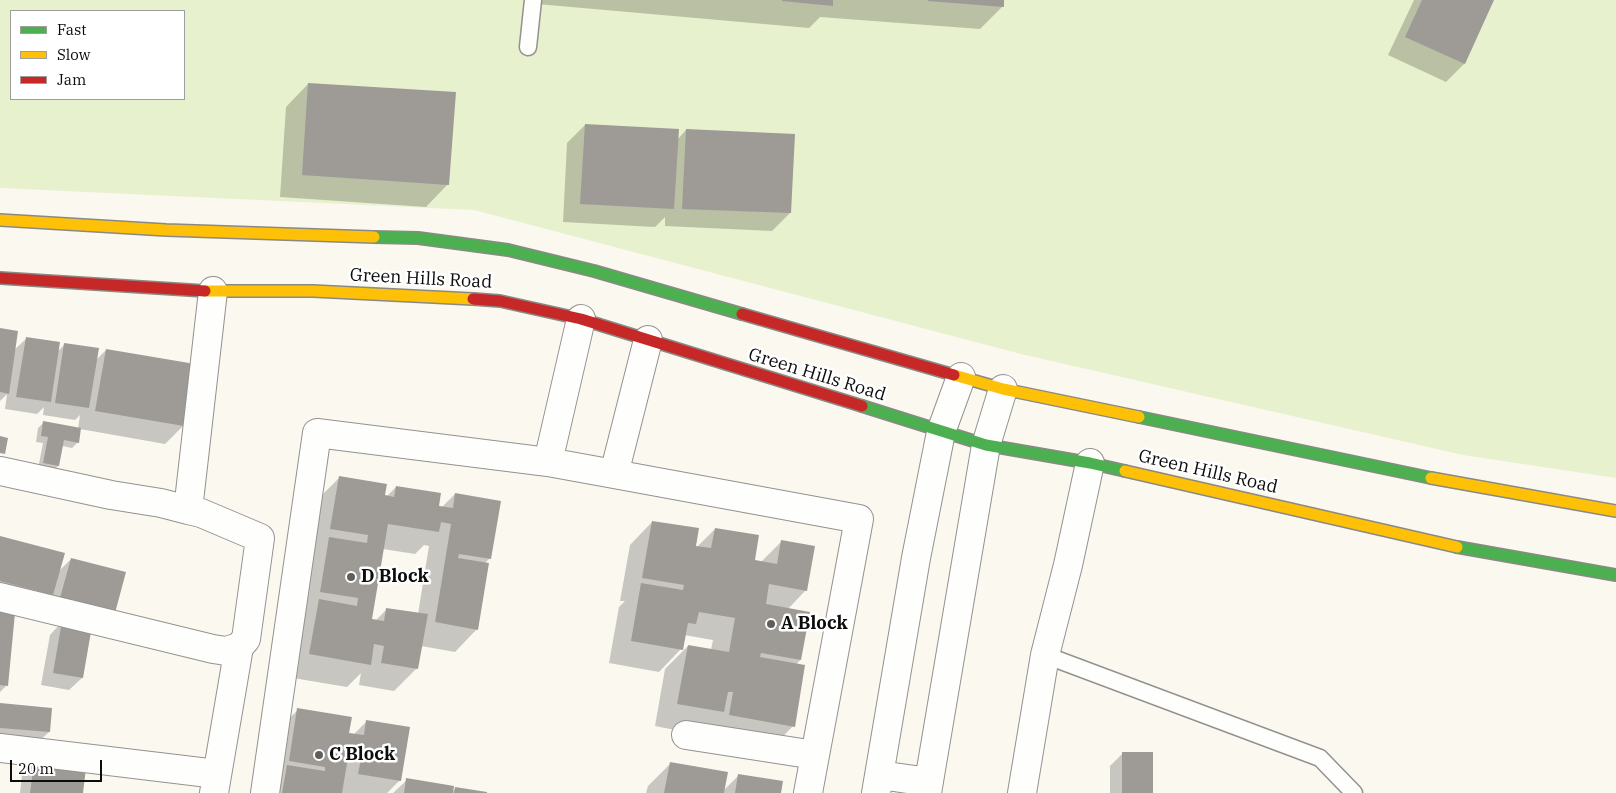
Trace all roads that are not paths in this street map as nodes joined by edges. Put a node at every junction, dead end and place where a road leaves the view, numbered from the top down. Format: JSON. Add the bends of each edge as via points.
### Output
{"nodes":[{"id":1,"x":533,"y":0,"type":"edge"},
{"id":2,"x":528,"y":47,"type":"dead end"},
{"id":3,"x":0,"y":220,"type":"edge"},
{"id":4,"x":0,"y":278,"type":"edge"},
{"id":5,"x":213,"y":291,"type":"junction"},
{"id":6,"x":580,"y":319,"type":"junction"},
{"id":7,"x":648,"y":340,"type":"junction"},
{"id":8,"x":961,"y":377,"type":"junction"},
{"id":9,"x":1003,"y":389,"type":"junction"},
{"id":10,"x":941,"y":432,"type":"junction"},
{"id":11,"x":986,"y":445,"type":"junction"},
{"id":12,"x":548,"y":462,"type":"junction"},
{"id":13,"x":1090,"y":463,"type":"junction"},
{"id":14,"x":0,"y":471,"type":"edge"},
{"id":15,"x":614,"y":474,"type":"junction"},
{"id":16,"x":188,"y":510,"type":"junction"},
{"id":17,"x":1616,"y":511,"type":"edge"},
{"id":18,"x":1616,"y":575,"type":"edge"},
{"id":19,"x":0,"y":597,"type":"edge"},
{"id":20,"x":239,"y":647,"type":"junction"},
{"id":21,"x":1045,"y":655,"type":"junction"},
{"id":22,"x":686,"y":735,"type":"dead end"},
{"id":23,"x":0,"y":748,"type":"edge"},
{"id":24,"x":815,"y":754,"type":"junction"},
{"id":25,"x":215,"y":783,"type":"edge"},
{"id":26,"x":878,"y":784,"type":"edge"},
{"id":27,"x":928,"y":788,"type":"edge"},
{"id":28,"x":265,"y":793,"type":"edge"},
{"id":29,"x":808,"y":793,"type":"edge"},
{"id":30,"x":1022,"y":793,"type":"edge"},
{"id":31,"x":1354,"y":793,"type":"edge"}],
"edges":[{"from":1,"to":2,"type":"lane"},
{"from":3,"to":8,"type":"street","name":"Green Hills Road","via":[[166,230],[418,238],[508,250],[594,271]]},
{"from":4,"to":5,"type":"street","name":"Green Hills Road"},
{"from":5,"to":6,"type":"street","name":"Green Hills Road","via":[[482,299]]},
{"from":5,"to":16,"type":"street"},
{"from":6,"to":7,"type":"street","name":"Green Hills Road"},
{"from":6,"to":12,"type":"street"},
{"from":7,"to":10,"type":"street","name":"Green Hills Road"},
{"from":7,"to":15,"type":"street"},
{"from":8,"to":9,"type":"street","name":"Green Hills Road"},
{"from":8,"to":10,"type":"street"},
{"from":9,"to":11,"type":"street"},
{"from":9,"to":17,"type":"street","name":"Green Hills Road","via":[[1463,485]]},
{"from":10,"to":11,"type":"street","name":"Green Hills Road"},
{"from":10,"to":26,"type":"street"},
{"from":11,"to":13,"type":"street","name":"Green Hills Road"},
{"from":11,"to":27,"type":"street"},
{"from":12,"to":15,"type":"street"},
{"from":12,"to":28,"type":"street","via":[[317,433]]},
{"from":13,"to":18,"type":"street","name":"Green Hills Road","via":[[1455,547]]},
{"from":13,"to":21,"type":"street"},
{"from":14,"to":16,"type":"street"},
{"from":15,"to":24,"type":"street","via":[[859,519]]},
{"from":16,"to":20,"type":"street","via":[[260,538],[246,639]]},
{"from":19,"to":20,"type":"street","via":[[213,649],[226,651]]},
{"from":20,"to":25,"type":"street"},
{"from":21,"to":30,"type":"street"},
{"from":21,"to":31,"type":"lane","via":[[1320,758]]},
{"from":22,"to":24,"type":"street"},
{"from":23,"to":25,"type":"street"},
{"from":24,"to":29,"type":"street"},
{"from":26,"to":27,"type":"street"}]}
